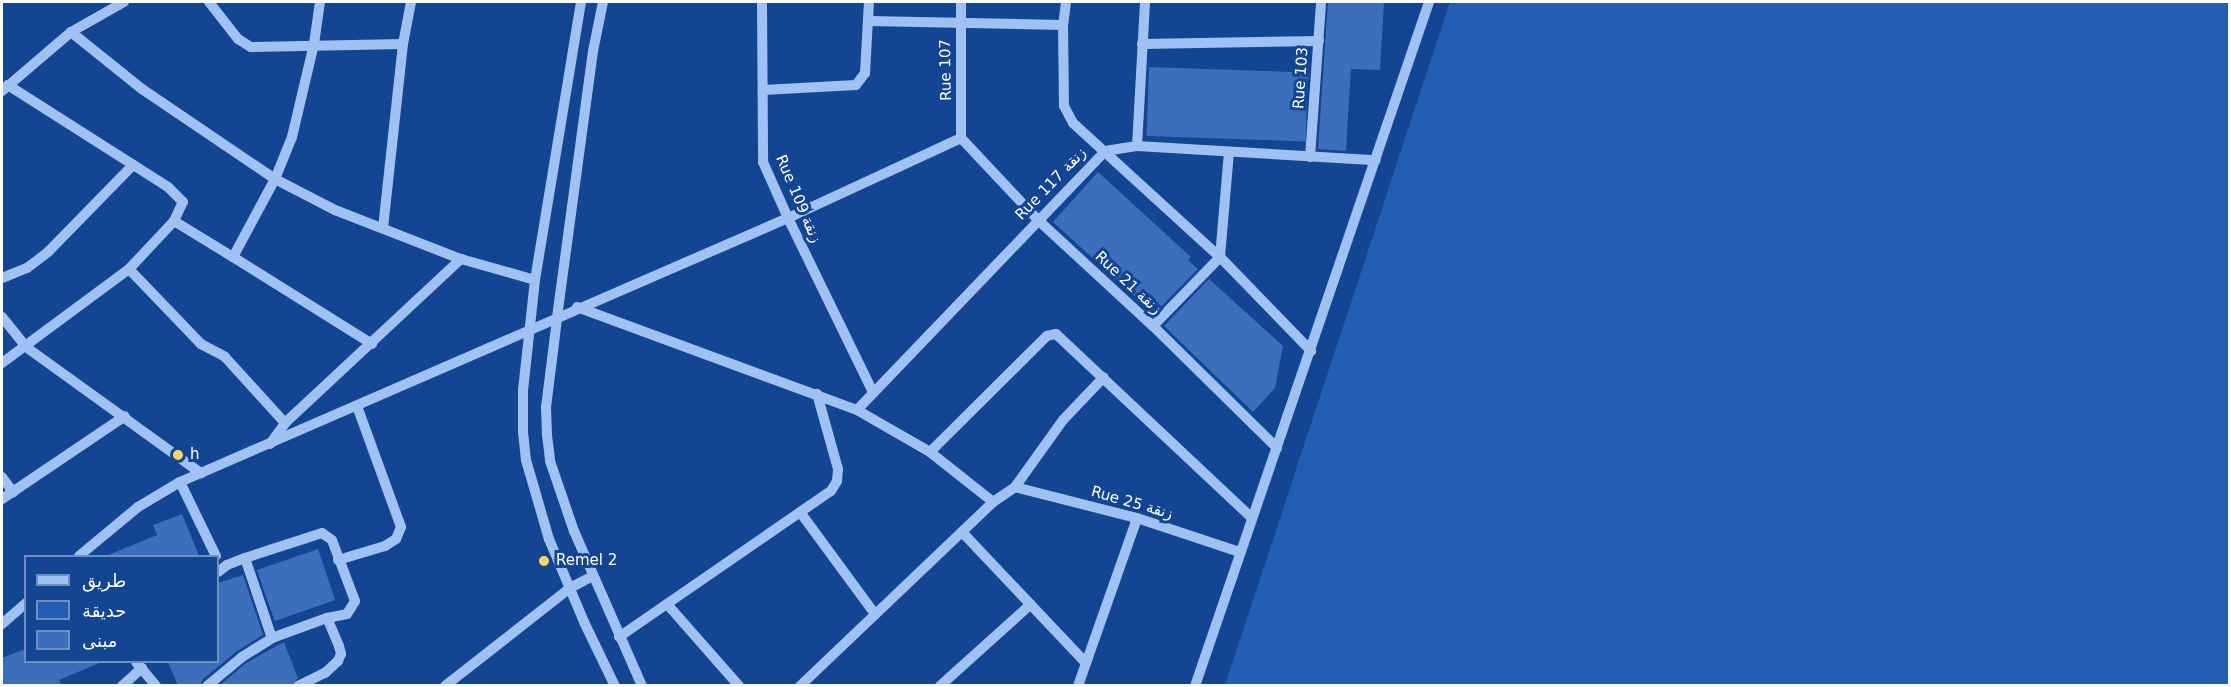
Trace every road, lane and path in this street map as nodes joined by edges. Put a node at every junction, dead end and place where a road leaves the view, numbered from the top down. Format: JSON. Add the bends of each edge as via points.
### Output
{"nodes":[{"id":1,"x":124,"y":2,"type":"edge"},
{"id":2,"x":208,"y":2,"type":"edge"},
{"id":3,"x":320,"y":2,"type":"edge"},
{"id":4,"x":411,"y":2,"type":"edge"},
{"id":5,"x":581,"y":2,"type":"edge"},
{"id":6,"x":603,"y":2,"type":"edge"},
{"id":7,"x":762,"y":2,"type":"edge"},
{"id":8,"x":869,"y":2,"type":"edge"},
{"id":9,"x":961,"y":2,"type":"edge"},
{"id":10,"x":1066,"y":2,"type":"edge"},
{"id":11,"x":1145,"y":2,"type":"edge"},
{"id":12,"x":1321,"y":2,"type":"edge"},
{"id":13,"x":1429,"y":2,"type":"edge"},
{"id":14,"x":869,"y":21,"type":"junction"},
{"id":15,"x":960,"y":24,"type":"junction"},
{"id":16,"x":1063,"y":25,"type":"junction"},
{"id":17,"x":71,"y":32,"type":"junction"},
{"id":18,"x":1318,"y":41,"type":"junction"},
{"id":19,"x":314,"y":44,"type":"junction"},
{"id":20,"x":403,"y":44,"type":"junction"},
{"id":21,"x":1142,"y":44,"type":"junction"},
{"id":22,"x":5,"y":88,"type":"edge"},
{"id":23,"x":763,"y":90,"type":"junction"},
{"id":24,"x":962,"y":138,"type":"junction"},
{"id":25,"x":1137,"y":146,"type":"junction"},
{"id":26,"x":1105,"y":151,"type":"junction"},
{"id":27,"x":1229,"y":152,"type":"junction"},
{"id":28,"x":1310,"y":157,"type":"junction"},
{"id":29,"x":1376,"y":160,"type":"junction"},
{"id":30,"x":133,"y":165,"type":"junction"},
{"id":31,"x":275,"y":179,"type":"junction"},
{"id":32,"x":788,"y":218,"type":"junction"},
{"id":33,"x":1038,"y":220,"type":"junction"},
{"id":34,"x":174,"y":221,"type":"junction"},
{"id":35,"x":382,"y":228,"type":"junction"},
{"id":36,"x":233,"y":257,"type":"junction"},
{"id":37,"x":1220,"y":257,"type":"junction"},
{"id":38,"x":461,"y":259,"type":"junction"},
{"id":39,"x":129,"y":269,"type":"junction"},
{"id":40,"x":2,"y":278,"type":"edge"},
{"id":41,"x":535,"y":280,"type":"junction"},
{"id":42,"x":577,"y":308,"type":"junction"},
{"id":43,"x":2,"y":317,"type":"edge"},
{"id":44,"x":557,"y":319,"type":"junction"},
{"id":45,"x":1153,"y":326,"type":"junction"},
{"id":46,"x":529,"y":328,"type":"junction"},
{"id":47,"x":372,"y":344,"type":"junction"},
{"id":48,"x":26,"y":347,"type":"junction"},
{"id":49,"x":1311,"y":351,"type":"junction"},
{"id":50,"x":2,"y":363,"type":"edge"},
{"id":51,"x":1104,"y":377,"type":"junction"},
{"id":52,"x":873,"y":392,"type":"junction"},
{"id":53,"x":817,"y":394,"type":"junction"},
{"id":54,"x":357,"y":406,"type":"junction"},
{"id":55,"x":857,"y":410,"type":"junction"},
{"id":56,"x":125,"y":416,"type":"junction"},
{"id":57,"x":285,"y":423,"type":"junction"},
{"id":58,"x":270,"y":444,"type":"junction"},
{"id":59,"x":1277,"y":448,"type":"junction"},
{"id":60,"x":930,"y":452,"type":"junction"},
{"id":61,"x":201,"y":473,"type":"junction"},
{"id":62,"x":2,"y":477,"type":"edge"},
{"id":63,"x":180,"y":482,"type":"junction"},
{"id":64,"x":1015,"y":487,"type":"junction"},
{"id":65,"x":13,"y":492,"type":"junction"},
{"id":66,"x":2,"y":499,"type":"edge"},
{"id":67,"x":993,"y":502,"type":"junction"},
{"id":68,"x":800,"y":512,"type":"junction"},
{"id":69,"x":1137,"y":518,"type":"junction"},
{"id":70,"x":1252,"y":518,"type":"junction"},
{"id":71,"x":962,"y":532,"type":"junction"},
{"id":72,"x":1239,"y":552,"type":"junction"},
{"id":73,"x":80,"y":555,"type":"edge"},
{"id":74,"x":214,"y":555,"type":"edge"},
{"id":75,"x":245,"y":558,"type":"junction"},
{"id":76,"x":338,"y":560,"type":"junction"},
{"id":77,"x":219,"y":564,"type":"edge"},
{"id":78,"x":593,"y":576,"type":"junction"},
{"id":79,"x":570,"y":588,"type":"junction"},
{"id":80,"x":667,"y":604,"type":"junction"},
{"id":81,"x":1031,"y":604,"type":"junction"},
{"id":82,"x":24,"y":605,"type":"edge"},
{"id":83,"x":875,"y":614,"type":"junction"},
{"id":84,"x":327,"y":618,"type":"junction"},
{"id":85,"x":2,"y":624,"type":"edge"},
{"id":86,"x":619,"y":637,"type":"junction"},
{"id":87,"x":272,"y":638,"type":"junction"},
{"id":88,"x":1086,"y":663,"type":"junction"},
{"id":89,"x":139,"y":665,"type":"edge"},
{"id":90,"x":811,"y":676,"type":"junction"},
{"id":91,"x":122,"y":686,"type":"edge"},
{"id":92,"x":156,"y":686,"type":"edge"},
{"id":93,"x":207,"y":686,"type":"edge"},
{"id":94,"x":298,"y":686,"type":"edge"},
{"id":95,"x":445,"y":686,"type":"edge"},
{"id":96,"x":615,"y":686,"type":"edge"},
{"id":97,"x":642,"y":686,"type":"edge"},
{"id":98,"x":739,"y":686,"type":"edge"},
{"id":99,"x":800,"y":686,"type":"edge"},
{"id":100,"x":819,"y":686,"type":"edge"},
{"id":101,"x":940,"y":686,"type":"edge"},
{"id":102,"x":1078,"y":686,"type":"edge"},
{"id":103,"x":1195,"y":686,"type":"edge"}],
"edges":[{"from":1,"to":17,"type":"street"},
{"from":2,"to":19,"type":"street","via":[[237,39],[251,47]]},
{"from":3,"to":19,"type":"street"},
{"from":4,"to":20,"type":"street"},
{"from":5,"to":41,"type":"street"},
{"from":6,"to":44,"type":"street"},
{"from":7,"to":23,"type":"street","name":"Rue 109 زنقة"},
{"from":8,"to":14,"type":"street"},
{"from":9,"to":15,"type":"street","name":"Rue 107"},
{"from":10,"to":16,"type":"street"},
{"from":11,"to":21,"type":"street"},
{"from":12,"to":18,"type":"street","name":"Rue 103"},
{"from":13,"to":29,"type":"street"},
{"from":14,"to":15,"type":"street"},
{"from":14,"to":23,"type":"street","via":[[865,73],[856,85]]},
{"from":15,"to":16,"type":"street"},
{"from":15,"to":24,"type":"street","name":"Rue 107"},
{"from":16,"to":26,"type":"street","via":[[1064,106],[1073,123]]},
{"from":17,"to":22,"type":"street"},
{"from":17,"to":31,"type":"street","via":[[142,89]]},
{"from":18,"to":21,"type":"street"},
{"from":18,"to":28,"type":"street","name":"Rue 103"},
{"from":19,"to":20,"type":"street"},
{"from":19,"to":31,"type":"street","via":[[292,137]]},
{"from":20,"to":35,"type":"street"},
{"from":21,"to":25,"type":"street"},
{"from":22,"to":30,"type":"street"},
{"from":23,"to":32,"type":"street","name":"Rue 109 زنقة","via":[[764,162]]},
{"from":24,"to":32,"type":"street"},
{"from":24,"to":33,"type":"street","name":"Rue 21 زنقة"},
{"from":25,"to":26,"type":"street","name":"Rue 117 زنقة"},
{"from":25,"to":27,"type":"street","name":"Rue 117 زنقة"},
{"from":26,"to":33,"type":"street","name":"Rue 117 زنقة"},
{"from":26,"to":37,"type":"street"},
{"from":27,"to":28,"type":"street","name":"Rue 117 زنقة"},
{"from":27,"to":37,"type":"street"},
{"from":28,"to":29,"type":"street","name":"Rue 117 زنقة"},
{"from":29,"to":49,"type":"street"},
{"from":30,"to":34,"type":"street","via":[[182,198]]},
{"from":30,"to":40,"type":"street","via":[[48,252],[27,268]]},
{"from":31,"to":35,"type":"street","via":[[335,210]]},
{"from":31,"to":36,"type":"street"},
{"from":32,"to":42,"type":"street"},
{"from":32,"to":52,"type":"street","name":"Rue 109 زنقة"},
{"from":33,"to":45,"type":"street","name":"Rue 21 زنقة"},
{"from":33,"to":52,"type":"street","name":"Rue 117 زنقة"},
{"from":34,"to":36,"type":"street"},
{"from":34,"to":39,"type":"street"},
{"from":35,"to":38,"type":"street"},
{"from":36,"to":47,"type":"street"},
{"from":37,"to":45,"type":"street"},
{"from":37,"to":49,"type":"street"},
{"from":38,"to":41,"type":"street"},
{"from":38,"to":47,"type":"street"},
{"from":39,"to":48,"type":"street"},
{"from":39,"to":57,"type":"street","via":[[201,344],[225,357]]},
{"from":41,"to":46,"type":"street"},
{"from":42,"to":44,"type":"street"},
{"from":42,"to":53,"type":"street"},
{"from":43,"to":48,"type":"street"},
{"from":44,"to":46,"type":"street"},
{"from":44,"to":78,"type":"street","via":[[546,407],[547,435],[559,488]]},
{"from":45,"to":59,"type":"street","name":"Rue 21 زنقة"},
{"from":46,"to":54,"type":"street"},
{"from":46,"to":79,"type":"street","via":[[523,390],[526,460],[549,539]]},
{"from":47,"to":57,"type":"street"},
{"from":48,"to":50,"type":"street"},
{"from":48,"to":56,"type":"street"},
{"from":49,"to":59,"type":"street"},
{"from":51,"to":60,"type":"street","via":[[1052,334]]},
{"from":51,"to":64,"type":"street","via":[[1063,420]]},
{"from":51,"to":70,"type":"street"},
{"from":52,"to":55,"type":"street","name":"Rue 117 زنقة"},
{"from":53,"to":55,"type":"street"},
{"from":53,"to":68,"type":"street","via":[[838,475],[831,491]]},
{"from":54,"to":58,"type":"street"},
{"from":54,"to":76,"type":"street","via":[[401,527],[396,539],[385,546]]},
{"from":55,"to":60,"type":"street"},
{"from":56,"to":61,"type":"street"},
{"from":56,"to":65,"type":"street"},
{"from":57,"to":58,"type":"street"},
{"from":58,"to":61,"type":"street"},
{"from":59,"to":70,"type":"street"},
{"from":60,"to":67,"type":"street"},
{"from":61,"to":63,"type":"street"},
{"from":62,"to":65,"type":"street"},
{"from":63,"to":73,"type":"street","via":[[138,507]]},
{"from":63,"to":74,"type":"street"},
{"from":64,"to":67,"type":"street"},
{"from":64,"to":69,"type":"street","name":"Rue 25 زنقة"},
{"from":65,"to":66,"type":"street"},
{"from":67,"to":71,"type":"street"},
{"from":68,"to":80,"type":"street"},
{"from":68,"to":83,"type":"street"},
{"from":69,"to":72,"type":"street","name":"Rue 25 زنقة"},
{"from":69,"to":88,"type":"street"},
{"from":70,"to":72,"type":"street"},
{"from":71,"to":81,"type":"street"},
{"from":71,"to":83,"type":"street"},
{"from":72,"to":103,"type":"street"},
{"from":75,"to":76,"type":"street","via":[[322,533],[332,540]]},
{"from":75,"to":77,"type":"street"},
{"from":75,"to":87,"type":"street"},
{"from":76,"to":84,"type":"street","via":[[355,601],[347,614]]},
{"from":78,"to":79,"type":"street"},
{"from":78,"to":86,"type":"street"},
{"from":79,"to":95,"type":"street"},
{"from":79,"to":96,"type":"street"},
{"from":80,"to":86,"type":"street"},
{"from":80,"to":98,"type":"street"},
{"from":81,"to":88,"type":"street"},
{"from":81,"to":101,"type":"street"},
{"from":82,"to":85,"type":"street"},
{"from":83,"to":90,"type":"street"},
{"from":84,"to":87,"type":"street"},
{"from":84,"to":94,"type":"street","via":[[339,645],[338,662]]},
{"from":86,"to":97,"type":"street"},
{"from":87,"to":93,"type":"street"},
{"from":88,"to":102,"type":"street"},
{"from":89,"to":91,"type":"street"},
{"from":89,"to":92,"type":"street"},
{"from":90,"to":99,"type":"street"},
{"from":90,"to":100,"type":"street"}]}
